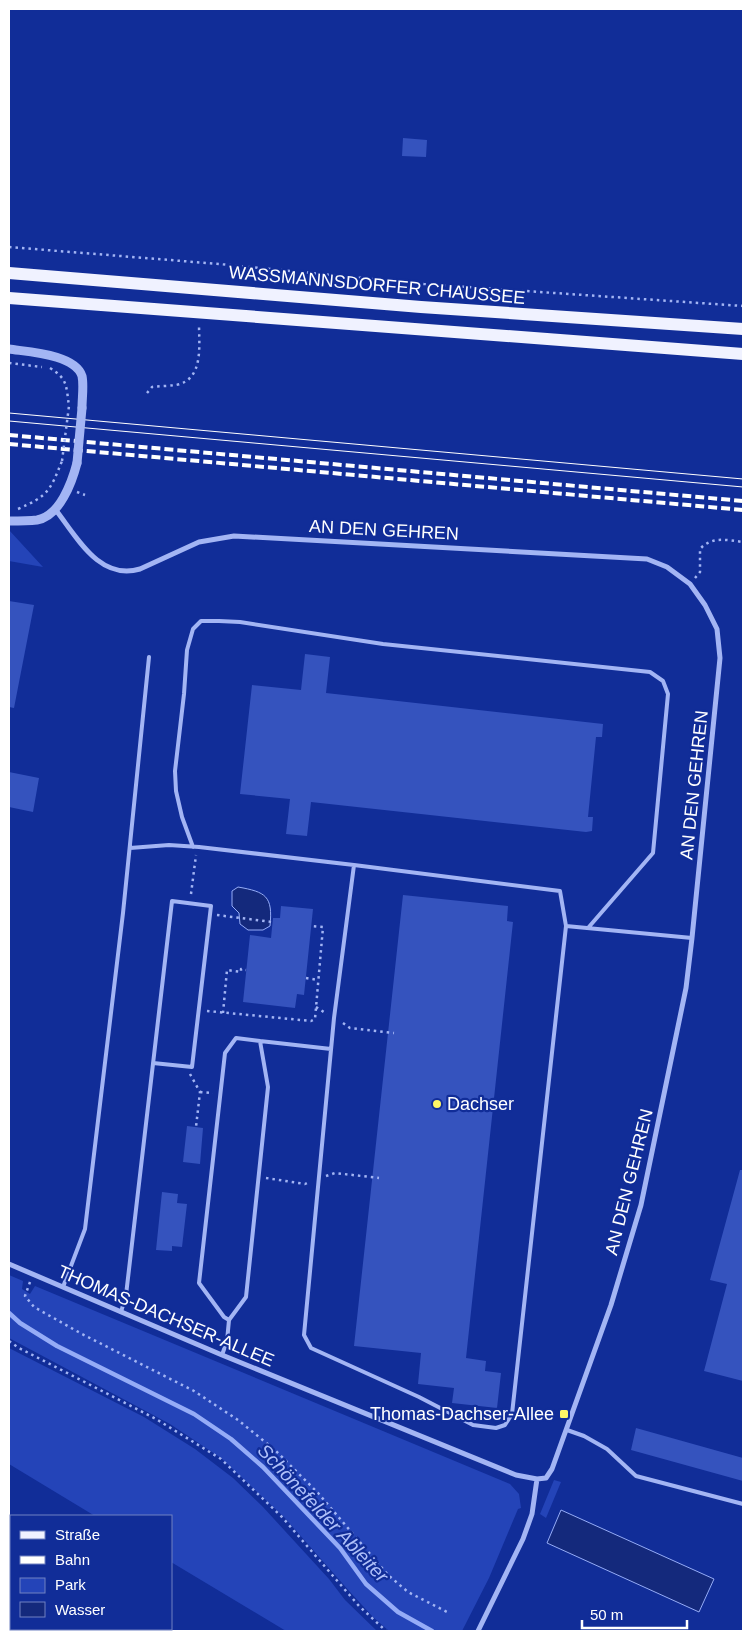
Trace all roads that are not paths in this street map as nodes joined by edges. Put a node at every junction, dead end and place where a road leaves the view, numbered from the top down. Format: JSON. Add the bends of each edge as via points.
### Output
{"nodes":[{"id":1,"x":9,"y":273,"type":"edge"},
{"id":2,"x":9,"y":298,"type":"edge"},
{"id":3,"x":743,"y":330,"type":"edge"},
{"id":4,"x":9,"y":349,"type":"edge"},
{"id":5,"x":743,"y":354,"type":"edge"},
{"id":6,"x":55,"y":509,"type":"junction"},
{"id":7,"x":9,"y":521,"type":"edge"},
{"id":8,"x":149,"y":656,"type":"dead end"},
{"id":9,"x":195,"y":847,"type":"junction"},
{"id":10,"x":130,"y":848,"type":"junction"},
{"id":11,"x":354,"y":865,"type":"junction"},
{"id":12,"x":566,"y":926,"type":"junction"},
{"id":13,"x":588,"y":928,"type":"junction"},
{"id":14,"x":692,"y":938,"type":"junction"},
{"id":15,"x":260,"y":1041,"type":"junction"},
{"id":16,"x":331,"y":1050,"type":"junction"},
{"id":17,"x":154,"y":1063,"type":"junction"},
{"id":18,"x":9,"y":1264,"type":"edge"},
{"id":19,"x":63,"y":1287,"type":"junction"},
{"id":20,"x":120,"y":1312,"type":"junction"},
{"id":21,"x":229,"y":1320,"type":"junction"},
{"id":22,"x":222,"y":1355,"type":"junction"},
{"id":23,"x":567,"y":1430,"type":"junction"},
{"id":24,"x":537,"y":1479,"type":"junction"},
{"id":25,"x":743,"y":1504,"type":"edge"},
{"id":26,"x":478,"y":1631,"type":"edge"}],
"edges":[{"from":1,"to":3,"type":"main road","name":"WASSMANNSDORFER CHAUSSEE"},
{"from":2,"to":5,"type":"main road"},
{"from":4,"to":6,"type":"street","bridge":true,"via":[[55,356],[74,365],[82,376],[77,463],[70,487]]},
{"from":6,"to":7,"type":"street","via":[[39,520]]},
{"from":6,"to":14,"type":"street","name":"AN DEN GEHREN","via":[[95,560],[122,572],[130,572],[199,542],[244,536],[647,559],[666,567],[690,584],[705,605],[717,629],[720,658]]},
{"from":8,"to":10,"type":"lane"},
{"from":9,"to":10,"type":"lane"},
{"from":9,"to":11,"type":"lane"},
{"from":9,"to":13,"type":"lane","via":[[182,817],[175,771],[187,650],[193,629],[201,622],[240,622],[383,644],[650,672],[663,681],[668,694],[653,853]]},
{"from":10,"to":19,"type":"lane","via":[[85,1229]]},
{"from":11,"to":12,"type":"lane","via":[[560,891]]},
{"from":11,"to":16,"type":"lane"},
{"from":12,"to":13,"type":"lane"},
{"from":12,"to":16,"type":"lane","via":[[512,1414],[505,1425],[496,1428],[473,1424],[311,1348],[304,1335]]},
{"from":13,"to":14,"type":"lane"},
{"from":14,"to":23,"type":"street","name":"AN DEN GEHREN","via":[[686,988],[641,1205],[611,1305]]},
{"from":15,"to":16,"type":"lane"},
{"from":15,"to":21,"type":"lane","via":[[268,1087],[246,1297]]},
{"from":15,"to":21,"type":"lane","via":[[236,1038],[225,1053],[220,1093],[199,1283]]},
{"from":17,"to":17,"type":"lane","via":[[172,901],[211,906],[192,1067]]},
{"from":17,"to":20,"type":"lane","via":[[126,1294]]},
{"from":18,"to":19,"type":"street","name":"THOMAS-DACHSER-ALLEE"},
{"from":19,"to":20,"type":"street","name":"THOMAS-DACHSER-ALLEE"},
{"from":20,"to":22,"type":"street","name":"THOMAS-DACHSER-ALLEE"},
{"from":21,"to":22,"type":"lane"},
{"from":22,"to":24,"type":"street","name":"THOMAS-DACHSER-ALLEE","via":[[516,1475]]},
{"from":23,"to":24,"type":"street","name":"AN DEN GEHREN","via":[[552,1469],[546,1478]]},
{"from":23,"to":25,"type":"lane","via":[[607,1449],[636,1476]]},
{"from":24,"to":26,"type":"street","via":[[532,1514],[523,1539]]}]}
